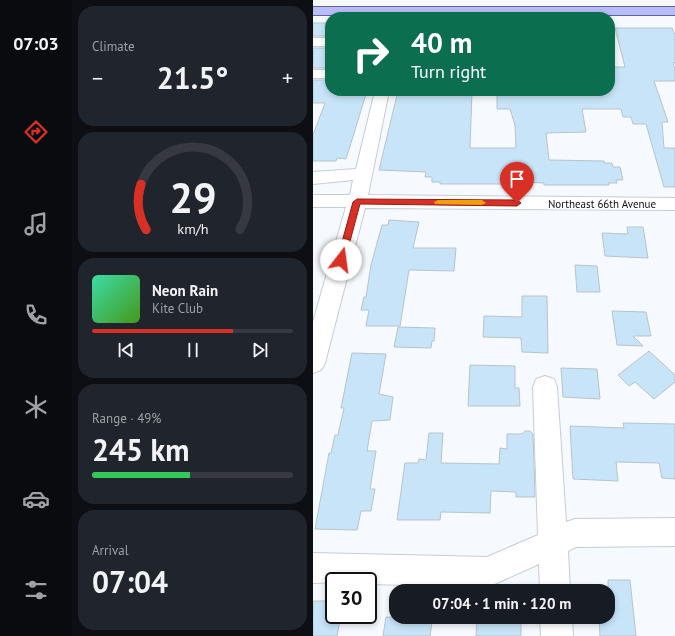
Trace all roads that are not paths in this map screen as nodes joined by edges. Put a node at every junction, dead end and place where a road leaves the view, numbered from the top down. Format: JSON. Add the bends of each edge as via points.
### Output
{"nodes":[{"id":1,"x":313,"y":11,"type":"edge"},
{"id":2,"x":675,"y":11,"type":"edge"},
{"id":3,"x":313,"y":42,"type":"edge"},
{"id":4,"x":325,"y":42,"type":"edge"},
{"id":5,"x":313,"y":74,"type":"edge"},
{"id":6,"x":325,"y":74,"type":"edge"},
{"id":7,"x":381,"y":96,"type":"edge"},
{"id":8,"x":363,"y":174,"type":"junction"},
{"id":9,"x":313,"y":178,"type":"edge"},
{"id":10,"x":313,"y":201,"type":"edge"},
{"id":11,"x":357,"y":202,"type":"junction"},
{"id":12,"x":675,"y":204,"type":"edge"},
{"id":13,"x":313,"y":363,"type":"edge"},
{"id":14,"x":545,"y":387,"type":"dead end"},
{"id":15,"x":675,"y":532,"type":"edge"},
{"id":16,"x":552,"y":543,"type":"junction"},
{"id":17,"x":313,"y":568,"type":"edge"},
{"id":18,"x":555,"y":584,"type":"edge"},
{"id":19,"x":556,"y":624,"type":"edge"},
{"id":20,"x":557,"y":636,"type":"edge"}],
"edges":[{"from":1,"to":2,"type":"main road"},
{"from":3,"to":4,"type":"street"},
{"from":5,"to":6,"type":"street"},
{"from":7,"to":8,"type":"street"},
{"from":8,"to":9,"type":"street"},
{"from":8,"to":11,"type":"street"},
{"from":10,"to":11,"type":"street","name":"Northeast 66th Avenue"},
{"from":11,"to":12,"type":"street","name":"Northeast 66th Avenue"},
{"from":11,"to":13,"type":"street"},
{"from":14,"to":16,"type":"street"},
{"from":15,"to":16,"type":"street","via":[[575,533]]},
{"from":16,"to":17,"type":"street","via":[[488,572]]},
{"from":16,"to":18,"type":"street"},
{"from":19,"to":20,"type":"street"}]}
